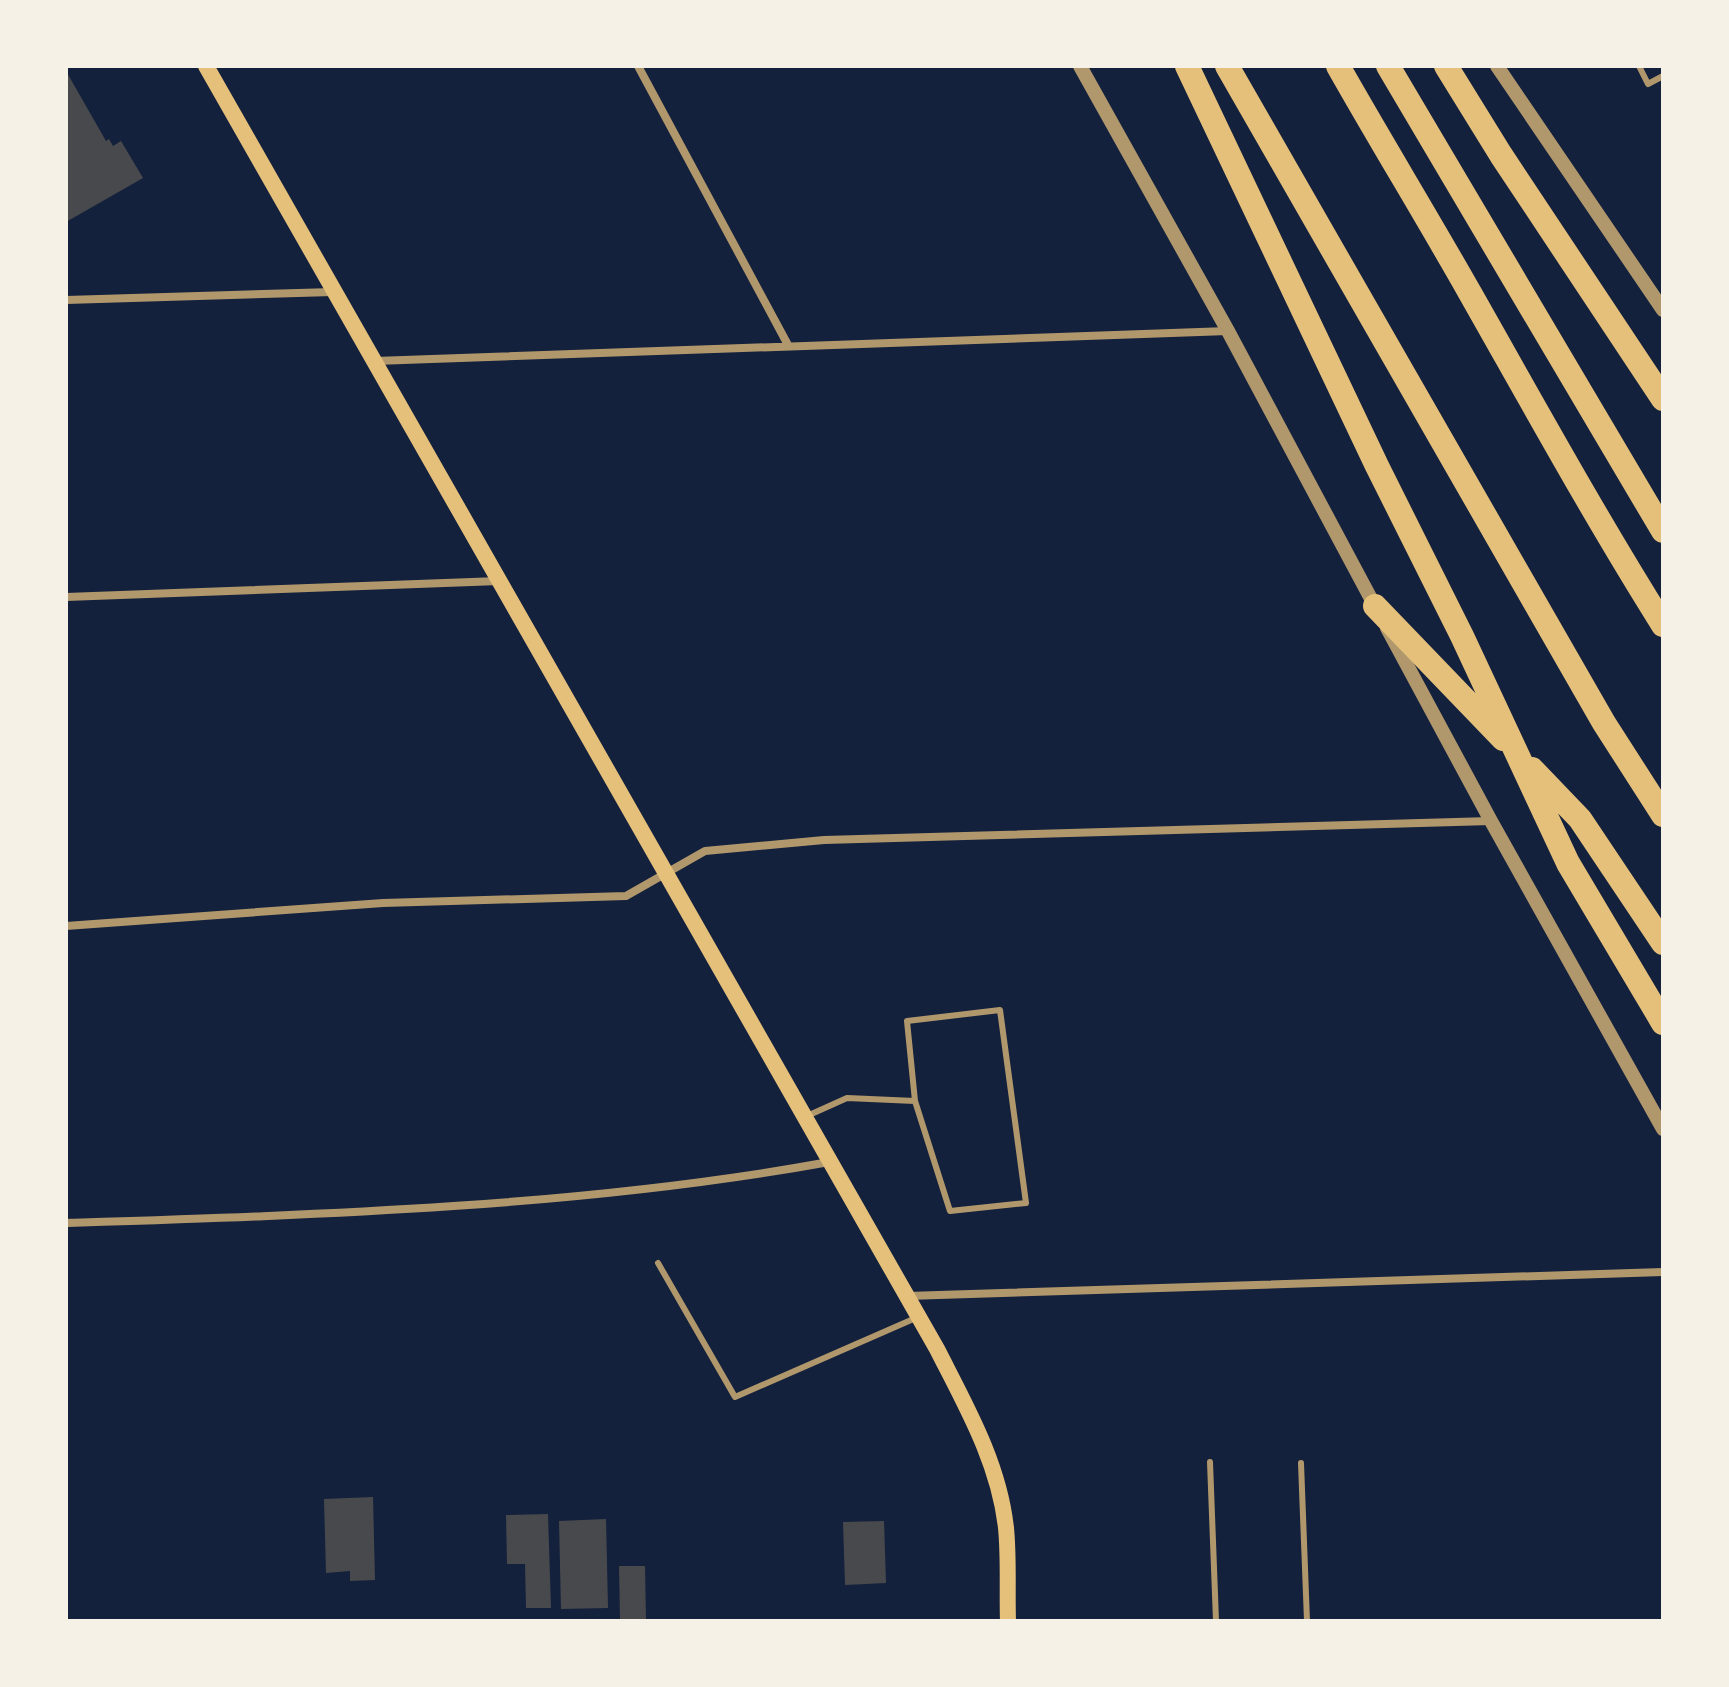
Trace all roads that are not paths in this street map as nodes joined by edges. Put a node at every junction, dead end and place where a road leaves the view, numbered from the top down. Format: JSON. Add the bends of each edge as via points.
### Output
{"nodes":[{"id":1,"x":206,"y":66,"type":"edge"},
{"id":2,"x":638,"y":66,"type":"edge"},
{"id":3,"x":1080,"y":66,"type":"edge"},
{"id":4,"x":1187,"y":66,"type":"edge"},
{"id":5,"x":1227,"y":66,"type":"edge"},
{"id":6,"x":1338,"y":66,"type":"edge"},
{"id":7,"x":1388,"y":66,"type":"edge"},
{"id":8,"x":1446,"y":66,"type":"edge"},
{"id":9,"x":1497,"y":66,"type":"edge"},
{"id":10,"x":1639,"y":66,"type":"edge"},
{"id":11,"x":1663,"y":76,"type":"edge"},
{"id":12,"x":334,"y":292,"type":"junction"},
{"id":13,"x":66,"y":300,"type":"edge"},
{"id":14,"x":1663,"y":310,"type":"edge"},
{"id":15,"x":1228,"y":331,"type":"junction"},
{"id":16,"x":788,"y":345,"type":"junction"},
{"id":17,"x":374,"y":361,"type":"junction"},
{"id":18,"x":1663,"y":399,"type":"edge"},
{"id":19,"x":1663,"y":531,"type":"edge"},
{"id":20,"x":500,"y":581,"type":"junction"},
{"id":21,"x":66,"y":597,"type":"edge"},
{"id":22,"x":1375,"y":606,"type":"junction"},
{"id":23,"x":1663,"y":625,"type":"edge"},
{"id":24,"x":1663,"y":815,"type":"edge"},
{"id":25,"x":1491,"y":821,"type":"junction"},
{"id":26,"x":666,"y":875,"type":"junction"},
{"id":27,"x":66,"y":926,"type":"edge"},
{"id":28,"x":1663,"y":943,"type":"edge"},
{"id":29,"x":1663,"y":1023,"type":"edge"},
{"id":30,"x":915,"y":1101,"type":"junction"},
{"id":31,"x":804,"y":1117,"type":"junction"},
{"id":32,"x":1663,"y":1129,"type":"edge"},
{"id":33,"x":829,"y":1162,"type":"junction"},
{"id":34,"x":66,"y":1223,"type":"edge"},
{"id":35,"x":658,"y":1263,"type":"dead end"},
{"id":36,"x":1663,"y":1272,"type":"edge"},
{"id":37,"x":906,"y":1296,"type":"junction"},
{"id":38,"x":918,"y":1317,"type":"junction"},
{"id":39,"x":1210,"y":1462,"type":"dead end"},
{"id":40,"x":1301,"y":1463,"type":"dead end"},
{"id":41,"x":1008,"y":1621,"type":"edge"},
{"id":42,"x":1216,"y":1621,"type":"edge"},
{"id":43,"x":1307,"y":1621,"type":"edge"}],
"edges":[{"from":1,"to":12,"type":"main road"},
{"from":2,"to":16,"type":"street"},
{"from":3,"to":15,"type":"street"},
{"from":4,"to":29,"type":"highway","via":[[1568,863]]},
{"from":5,"to":24,"type":"highway","via":[[1604,723]]},
{"from":6,"to":23,"type":"highway"},
{"from":7,"to":19,"type":"highway"},
{"from":8,"to":18,"type":"highway"},
{"from":9,"to":14,"type":"street"},
{"from":10,"to":11,"type":"lane","via":[[1648,84]]},
{"from":12,"to":13,"type":"street"},
{"from":12,"to":17,"type":"main road"},
{"from":15,"to":16,"type":"street"},
{"from":15,"to":22,"type":"street"},
{"from":16,"to":17,"type":"street"},
{"from":17,"to":20,"type":"main road"},
{"from":20,"to":21,"type":"street"},
{"from":20,"to":26,"type":"main road"},
{"from":22,"to":25,"type":"street"},
{"from":22,"to":28,"type":"highway","via":[[1580,819]]},
{"from":25,"to":26,"type":"street","via":[[824,840],[705,851]]},
{"from":25,"to":32,"type":"street"},
{"from":26,"to":27,"type":"street","via":[[626,896],[383,903]]},
{"from":26,"to":31,"type":"main road"},
{"from":30,"to":30,"type":"lane","via":[[950,1211],[1026,1203],[1000,1010],[907,1021]]},
{"from":30,"to":31,"type":"lane","via":[[847,1098]]},
{"from":31,"to":33,"type":"main road"},
{"from":33,"to":34,"type":"street","via":[[662,1186],[466,1204]]},
{"from":33,"to":37,"type":"main road"},
{"from":35,"to":38,"type":"lane","via":[[735,1397]]},
{"from":36,"to":37,"type":"street"},
{"from":37,"to":38,"type":"main road"},
{"from":38,"to":41,"type":"main road","via":[[975,1424],[995,1475],[1006,1528]]},
{"from":39,"to":42,"type":"lane"},
{"from":40,"to":43,"type":"lane"}]}
